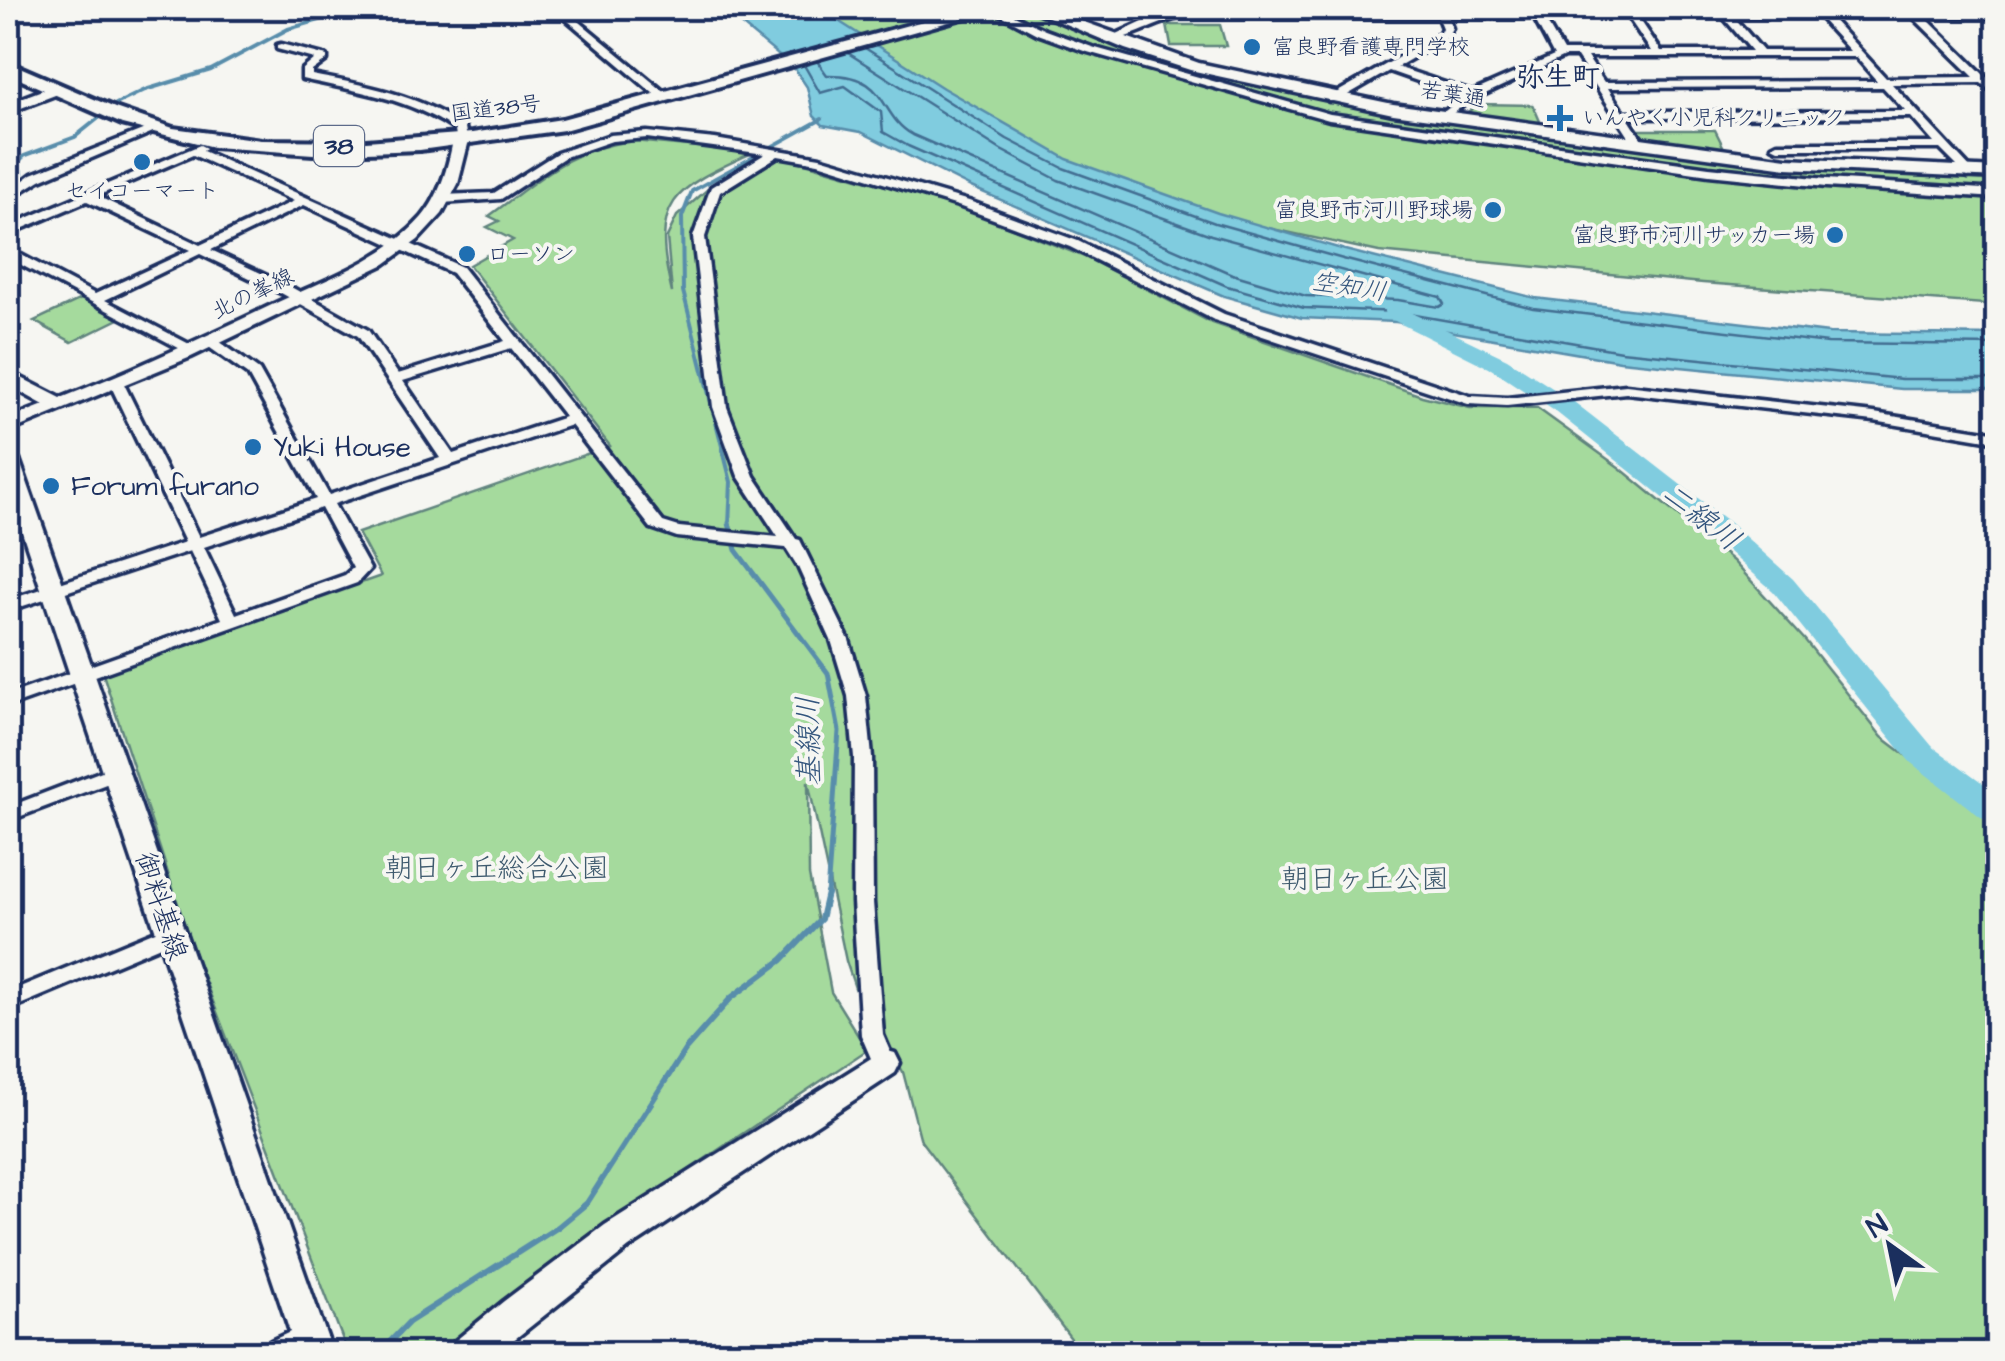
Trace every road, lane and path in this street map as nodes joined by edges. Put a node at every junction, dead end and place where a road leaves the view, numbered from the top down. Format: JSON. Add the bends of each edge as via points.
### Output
{"nodes":[{"id":1,"x":558,"y":8,"type":"edge"},
{"id":2,"x":989,"y":8,"type":"edge"},
{"id":3,"x":1034,"y":8,"type":"edge"},
{"id":4,"x":1990,"y":8,"type":"edge"},
{"id":5,"x":1536,"y":11,"type":"edge"},
{"id":6,"x":1628,"y":11,"type":"edge"},
{"id":7,"x":1819,"y":11,"type":"edge"},
{"id":8,"x":1726,"y":14,"type":"junction"},
{"id":9,"x":1916,"y":14,"type":"junction"},
{"id":10,"x":1442,"y":15,"type":"junction"},
{"id":11,"x":1997,"y":15,"type":"edge"},
{"id":12,"x":1111,"y":39,"type":"junction"},
{"id":13,"x":282,"y":47,"type":"dead end"},
{"id":14,"x":1559,"y":54,"type":"junction"},
{"id":15,"x":1580,"y":54,"type":"junction"},
{"id":16,"x":1658,"y":54,"type":"junction"},
{"id":17,"x":1760,"y":54,"type":"junction"},
{"id":18,"x":1858,"y":54,"type":"junction"},
{"id":19,"x":8,"y":67,"type":"edge"},
{"id":20,"x":1388,"y":68,"type":"junction"},
{"id":21,"x":1983,"y":80,"type":"junction"},
{"id":22,"x":1998,"y":80,"type":"edge"},
{"id":23,"x":1885,"y":82,"type":"junction"},
{"id":24,"x":1602,"y":84,"type":"junction"},
{"id":25,"x":58,"y":89,"type":"junction"},
{"id":26,"x":1998,"y":94,"type":"edge"},
{"id":27,"x":672,"y":95,"type":"junction"},
{"id":28,"x":1472,"y":96,"type":"junction"},
{"id":29,"x":1333,"y":98,"type":"junction"},
{"id":30,"x":8,"y":108,"type":"edge"},
{"id":31,"x":1913,"y":114,"type":"junction"},
{"id":32,"x":1753,"y":115,"type":"junction"},
{"id":33,"x":1445,"y":116,"type":"junction"},
{"id":34,"x":1623,"y":116,"type":"junction"},
{"id":35,"x":154,"y":129,"type":"junction"},
{"id":36,"x":461,"y":140,"type":"junction"},
{"id":37,"x":214,"y":142,"type":"junction"},
{"id":38,"x":1638,"y":144,"type":"junction"},
{"id":39,"x":1943,"y":146,"type":"junction"},
{"id":40,"x":193,"y":151,"type":"junction"},
{"id":41,"x":777,"y":152,"type":"junction"},
{"id":42,"x":1782,"y":154,"type":"junction"},
{"id":43,"x":1998,"y":172,"type":"edge"},
{"id":44,"x":1968,"y":173,"type":"junction"},
{"id":45,"x":1998,"y":194,"type":"edge"},
{"id":46,"x":87,"y":196,"type":"junction"},
{"id":47,"x":8,"y":197,"type":"edge"},
{"id":48,"x":442,"y":199,"type":"junction"},
{"id":49,"x":305,"y":200,"type":"junction"},
{"id":50,"x":8,"y":230,"type":"edge"},
{"id":51,"x":402,"y":243,"type":"junction"},
{"id":52,"x":201,"y":249,"type":"junction"},
{"id":53,"x":8,"y":253,"type":"edge"},
{"id":54,"x":96,"y":299,"type":"junction"},
{"id":55,"x":301,"y":299,"type":"junction"},
{"id":56,"x":513,"y":343,"type":"junction"},
{"id":57,"x":202,"y":346,"type":"junction"},
{"id":58,"x":8,"y":377,"type":"edge"},
{"id":59,"x":395,"y":379,"type":"junction"},
{"id":60,"x":117,"y":384,"type":"junction"},
{"id":61,"x":1626,"y":390,"type":"junction"},
{"id":62,"x":61,"y":406,"type":"junction"},
{"id":63,"x":574,"y":418,"type":"junction"},
{"id":64,"x":8,"y":426,"type":"edge"},
{"id":65,"x":1998,"y":430,"type":"edge"},
{"id":66,"x":1998,"y":438,"type":"edge"},
{"id":67,"x":8,"y":458,"type":"edge"},
{"id":68,"x":449,"y":460,"type":"junction"},
{"id":69,"x":325,"y":500,"type":"junction"},
{"id":70,"x":17,"y":514,"type":"edge"},
{"id":71,"x":196,"y":543,"type":"junction"},
{"id":72,"x":794,"y":544,"type":"junction"},
{"id":73,"x":54,"y":591,"type":"junction"},
{"id":74,"x":8,"y":606,"type":"edge"},
{"id":75,"x":232,"y":622,"type":"junction"},
{"id":76,"x":82,"y":674,"type":"junction"},
{"id":77,"x":8,"y":700,"type":"edge"},
{"id":78,"x":115,"y":773,"type":"junction"},
{"id":79,"x":8,"y":814,"type":"edge"},
{"id":80,"x":170,"y":933,"type":"junction"},
{"id":81,"x":8,"y":1000,"type":"edge"},
{"id":82,"x":884,"y":1063,"type":"joint"},
{"id":83,"x":303,"y":1349,"type":"edge"},
{"id":84,"x":468,"y":1354,"type":"edge"}],
"edges":[{"from":1,"to":27,"type":"street"},
{"from":2,"to":27,"type":"highway","name":"国道38号","number":"38"},
{"from":2,"to":45,"type":"street","via":[[1124,60],[1329,117],[1729,173]]},
{"from":3,"to":12,"type":"street","name":"若葉通"},
{"from":4,"to":11,"type":"street"},
{"from":5,"to":6,"type":"street"},
{"from":5,"to":10,"type":"street"},
{"from":5,"to":14,"type":"street"},
{"from":6,"to":8,"type":"street"},
{"from":6,"to":16,"type":"street"},
{"from":7,"to":8,"type":"street"},
{"from":7,"to":9,"type":"street"},
{"from":7,"to":18,"type":"street"},
{"from":8,"to":17,"type":"street"},
{"from":9,"to":11,"type":"street"},
{"from":9,"to":21,"type":"street"},
{"from":10,"to":12,"type":"street","via":[[1178,15]]},
{"from":10,"to":20,"type":"street","via":[[1448,28],[1443,36]]},
{"from":12,"to":29,"type":"street","name":"若葉通"},
{"from":13,"to":36,"type":"street","via":[[323,58],[306,77],[418,108],[456,124]]},
{"from":14,"to":15,"type":"street"},
{"from":14,"to":28,"type":"street"},
{"from":15,"to":16,"type":"street"},
{"from":15,"to":24,"type":"street"},
{"from":16,"to":17,"type":"street"},
{"from":17,"to":18,"type":"street"},
{"from":18,"to":23,"type":"street"},
{"from":19,"to":25,"type":"highway","name":"国道38号","number":"38"},
{"from":20,"to":28,"type":"street"},
{"from":20,"to":29,"type":"street"},
{"from":21,"to":22,"type":"street"},
{"from":21,"to":23,"type":"street"},
{"from":21,"to":26,"type":"street"},
{"from":23,"to":24,"type":"street"},
{"from":23,"to":31,"type":"street"},
{"from":24,"to":34,"type":"street"},
{"from":25,"to":30,"type":"street"},
{"from":25,"to":35,"type":"highway","name":"国道38号","number":"38"},
{"from":27,"to":36,"type":"highway","name":"国道38号","number":"38","via":[[564,124]]},
{"from":28,"to":33,"type":"street"},
{"from":29,"to":33,"type":"street","name":"若葉通"},
{"from":31,"to":32,"type":"street"},
{"from":31,"to":39,"type":"street"},
{"from":32,"to":34,"type":"street"},
{"from":32,"to":42,"type":"street"},
{"from":33,"to":38,"type":"street","name":"若葉通"},
{"from":34,"to":38,"type":"street"},
{"from":35,"to":37,"type":"highway","name":"国道38号","number":"38"},
{"from":35,"to":47,"type":"street","via":[[36,178]]},
{"from":36,"to":37,"type":"highway","name":"国道38号","number":"38","via":[[305,147]]},
{"from":36,"to":48,"type":"street","name":"北の峯線"},
{"from":37,"to":40,"type":"street"},
{"from":38,"to":42,"type":"street","name":"若葉通"},
{"from":39,"to":42,"type":"street"},
{"from":39,"to":44,"type":"street"},
{"from":40,"to":46,"type":"street"},
{"from":40,"to":49,"type":"street"},
{"from":41,"to":48,"type":"street","via":[[647,135],[610,138],[561,155],[498,196]]},
{"from":41,"to":61,"type":"street","via":[[965,204],[1059,238],[1189,304],[1468,400]]},
{"from":41,"to":72,"type":"street","via":[[715,190],[699,237],[720,407],[746,476]]},
{"from":42,"to":44,"type":"street","name":"若葉通"},
{"from":43,"to":44,"type":"street","name":"若葉通"},
{"from":46,"to":50,"type":"street"},
{"from":46,"to":52,"type":"street"},
{"from":48,"to":51,"type":"street","name":"北の峯線"},
{"from":49,"to":51,"type":"street"},
{"from":49,"to":52,"type":"street"},
{"from":51,"to":55,"type":"street","name":"北の峯線"},
{"from":51,"to":56,"type":"street","via":[[457,270]]},
{"from":52,"to":54,"type":"street"},
{"from":52,"to":55,"type":"street"},
{"from":53,"to":54,"type":"street"},
{"from":54,"to":57,"type":"street"},
{"from":55,"to":57,"type":"street","name":"北の峯線"},
{"from":55,"to":59,"type":"street","via":[[364,333]]},
{"from":56,"to":59,"type":"street"},
{"from":56,"to":63,"type":"street"},
{"from":57,"to":60,"type":"street","name":"北の峯線"},
{"from":57,"to":69,"type":"street","via":[[254,372]]},
{"from":58,"to":62,"type":"street"},
{"from":59,"to":68,"type":"street"},
{"from":60,"to":62,"type":"street","name":"北の峯線"},
{"from":60,"to":71,"type":"street"},
{"from":61,"to":65,"type":"street","via":[[1684,388]]},
{"from":61,"to":66,"type":"street","via":[[1907,421]]},
{"from":62,"to":64,"type":"street","name":"北の峯線"},
{"from":63,"to":68,"type":"street"},
{"from":63,"to":72,"type":"street","via":[[657,526]]},
{"from":67,"to":70,"type":"street","name":"御料基線"},
{"from":68,"to":69,"type":"street"},
{"from":69,"to":71,"type":"street"},
{"from":69,"to":75,"type":"street","via":[[362,566],[359,575]]},
{"from":70,"to":73,"type":"street","name":"御料基線"},
{"from":71,"to":73,"type":"street"},
{"from":71,"to":75,"type":"street"},
{"from":72,"to":82,"type":"street","via":[[840,640],[857,696],[872,1036]]},
{"from":73,"to":74,"type":"street"},
{"from":73,"to":76,"type":"street","name":"御料基線"},
{"from":75,"to":76,"type":"street"},
{"from":76,"to":77,"type":"street"},
{"from":76,"to":78,"type":"street","name":"御料基線"},
{"from":78,"to":79,"type":"street"},
{"from":78,"to":80,"type":"street","name":"御料基線"},
{"from":80,"to":81,"type":"street"},
{"from":80,"to":83,"type":"street","name":"御料基線"},
{"from":82,"to":84,"type":"street","via":[[607,1245]]}]}
